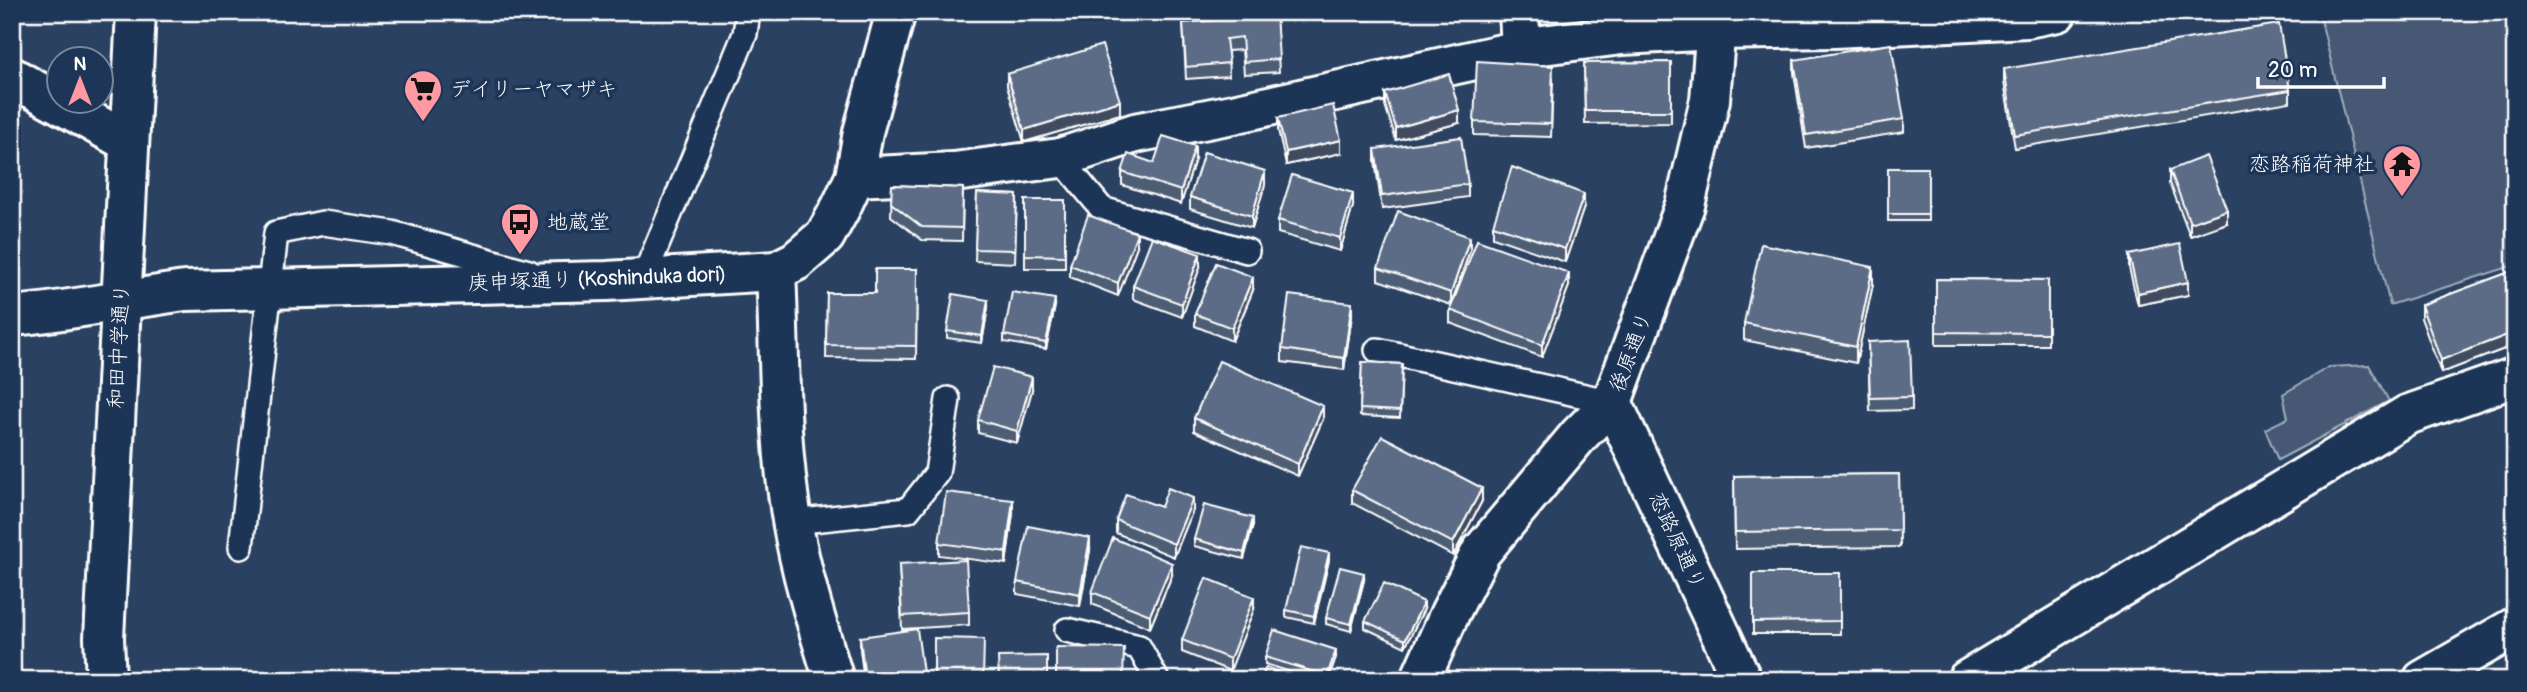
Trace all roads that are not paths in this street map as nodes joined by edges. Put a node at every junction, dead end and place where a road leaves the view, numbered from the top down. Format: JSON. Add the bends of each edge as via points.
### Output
{"nodes":[{"id":1,"x":136,"y":12,"type":"edge"},
{"id":2,"x":748,"y":12,"type":"edge"},
{"id":3,"x":896,"y":12,"type":"edge"},
{"id":4,"x":1518,"y":12,"type":"edge"},
{"id":5,"x":2057,"y":12,"type":"edge"},
{"id":6,"x":1982,"y":16,"type":"edge"},
{"id":7,"x":1716,"y":21,"type":"edge"},
{"id":8,"x":1521,"y":50,"type":"junction"},
{"id":9,"x":12,"y":77,"type":"edge"},
{"id":10,"x":128,"y":142,"type":"junction"},
{"id":11,"x":1060,"y":158,"type":"junction"},
{"id":12,"x":855,"y":177,"type":"junction"},
{"id":13,"x":1247,"y":251,"type":"dead end"},
{"id":14,"x":776,"y":271,"type":"junction"},
{"id":15,"x":643,"y":279,"type":"junction"},
{"id":16,"x":562,"y":282,"type":"junction"},
{"id":17,"x":271,"y":289,"type":"junction"},
{"id":18,"x":121,"y":300,"type":"junction"},
{"id":19,"x":12,"y":316,"type":"edge"},
{"id":20,"x":1377,"y":350,"type":"dead end"},
{"id":21,"x":2515,"y":377,"type":"edge"},
{"id":22,"x":948,"y":399,"type":"dead end"},
{"id":23,"x":1612,"y":402,"type":"junction"},
{"id":24,"x":792,"y":522,"type":"junction"},
{"id":25,"x":242,"y":547,"type":"dead end"},
{"id":26,"x":2515,"y":627,"type":"edge"},
{"id":27,"x":1067,"y":630,"type":"dead end"},
{"id":28,"x":106,"y":680,"type":"edge"},
{"id":29,"x":834,"y":680,"type":"edge"},
{"id":30,"x":1157,"y":680,"type":"edge"},
{"id":31,"x":1420,"y":680,"type":"edge"},
{"id":32,"x":1742,"y":680,"type":"edge"},
{"id":33,"x":1968,"y":680,"type":"edge"},
{"id":34,"x":2423,"y":680,"type":"edge"}],
"edges":[{"from":1,"to":10,"type":"street","name":"和田中学通り"},
{"from":2,"to":15,"type":"lane","via":[[745,34]]},
{"from":3,"to":12,"type":"street","name":"庚申塚通り (Koshinduka dori)"},
{"from":4,"to":8,"type":"street"},
{"from":5,"to":6,"type":"street","via":[[2027,18]]},
{"from":6,"to":7,"type":"street","via":[[1834,28]]},
{"from":7,"to":8,"type":"street"},
{"from":7,"to":23,"type":"street","name":"後原通り","via":[[1710,100],[1685,205]]},
{"from":8,"to":11,"type":"street","via":[[1135,133]]},
{"from":9,"to":10,"type":"street"},
{"from":10,"to":18,"type":"street","name":"和田中学通り"},
{"from":11,"to":12,"type":"street","via":[[954,172]]},
{"from":11,"to":13,"type":"lane","via":[[1102,209]]},
{"from":12,"to":14,"type":"street","name":"庚申塚通り (Koshinduka dori)","via":[[825,236]]},
{"from":14,"to":15,"type":"street","name":"庚申塚通り (Koshinduka dori)"},
{"from":14,"to":24,"type":"street"},
{"from":15,"to":16,"type":"street","name":"庚申塚通り (Koshinduka dori)"},
{"from":16,"to":17,"type":"street","name":"庚申塚通り (Koshinduka dori)"},
{"from":16,"to":17,"type":"lane","via":[[392,233],[323,223],[276,233]]},
{"from":17,"to":18,"type":"street","name":"庚申塚通り (Koshinduka dori)","via":[[186,291]]},
{"from":17,"to":25,"type":"lane"},
{"from":18,"to":19,"type":"street","name":"庚申塚通り (Koshinduka dori)","via":[[64,312]]},
{"from":18,"to":28,"type":"street","name":"和田中学通り","via":[[104,639]]},
{"from":20,"to":23,"type":"lane"},
{"from":21,"to":33,"type":"street","via":[[2407,415]]},
{"from":22,"to":24,"type":"lane","via":[[937,473],[908,510]]},
{"from":23,"to":31,"type":"street","name":"後原通り","via":[[1481,552]]},
{"from":23,"to":32,"type":"street","name":"恋路原通り"},
{"from":24,"to":29,"type":"street"},
{"from":26,"to":34,"type":"street"},
{"from":27,"to":30,"type":"lane","via":[[1139,647]]}]}
